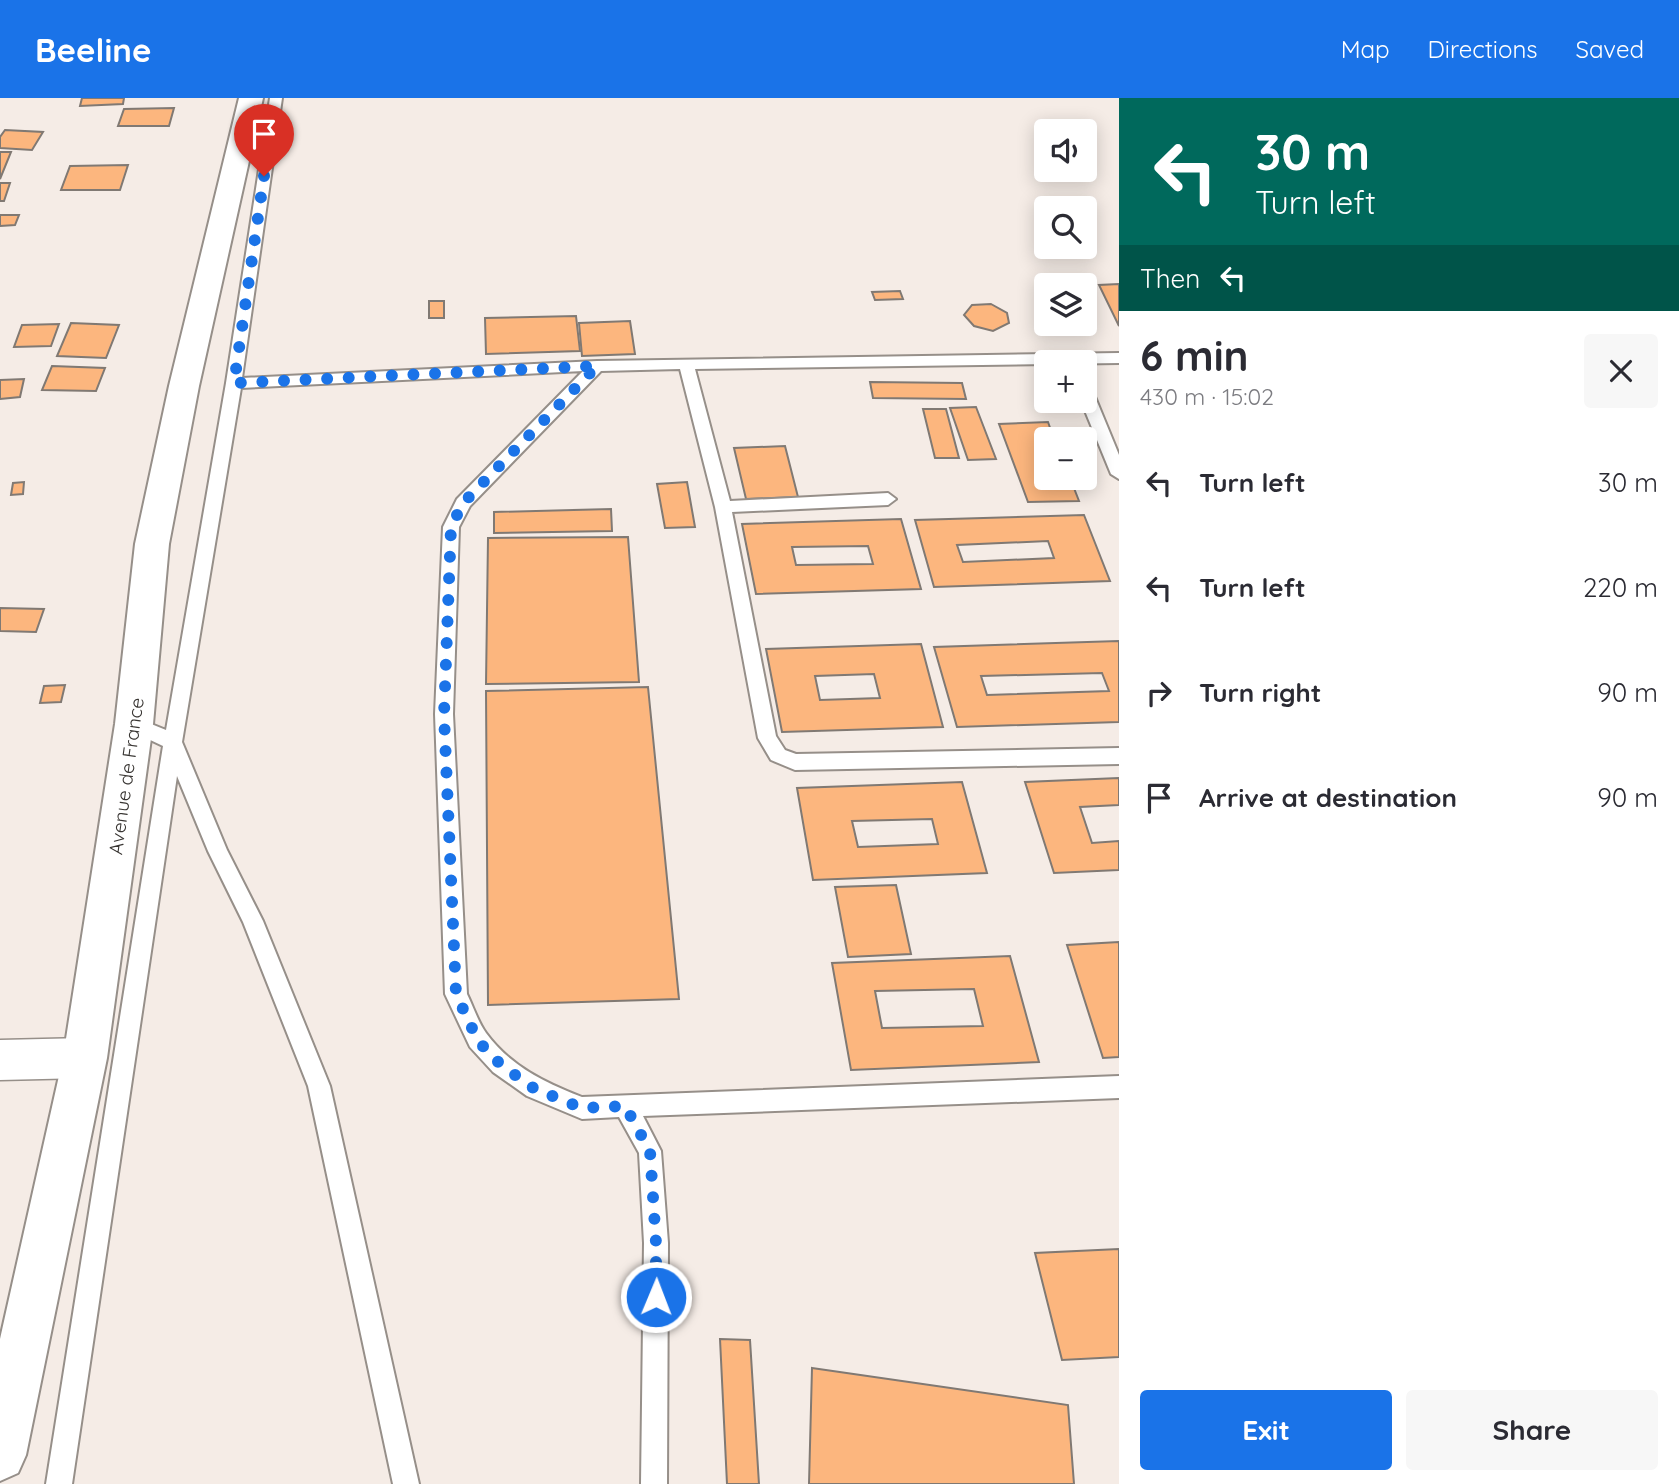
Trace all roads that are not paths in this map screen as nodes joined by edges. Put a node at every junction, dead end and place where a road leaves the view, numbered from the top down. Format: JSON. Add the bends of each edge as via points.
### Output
{"nodes":[{"id":1,"x":251,"y":98,"type":"edge"},
{"id":2,"x":276,"y":98,"type":"edge"},
{"id":3,"x":1119,"y":358,"type":"edge"},
{"id":4,"x":1097,"y":359,"type":"edge"},
{"id":5,"x":1034,"y":361,"type":"edge"},
{"id":6,"x":597,"y":366,"type":"junction"},
{"id":7,"x":687,"y":366,"type":"junction"},
{"id":8,"x":234,"y":383,"type":"junction"},
{"id":9,"x":1094,"y":413,"type":"edge"},
{"id":10,"x":1119,"y":474,"type":"edge"},
{"id":11,"x":888,"y":499,"type":"dead end"},
{"id":12,"x":723,"y":507,"type":"junction"},
{"id":13,"x":134,"y":724,"type":"junction"},
{"id":14,"x":173,"y":742,"type":"junction"},
{"id":15,"x":1119,"y":756,"type":"edge"},
{"id":16,"x":85,"y":1058,"type":"junction"},
{"id":17,"x":0,"y":1060,"type":"edge"},
{"id":18,"x":1119,"y":1087,"type":"edge"},
{"id":19,"x":625,"y":1106,"type":"junction"},
{"id":20,"x":0,"y":1455,"type":"edge"},
{"id":21,"x":59,"y":1484,"type":"edge"},
{"id":22,"x":406,"y":1484,"type":"edge"},
{"id":23,"x":654,"y":1484,"type":"edge"}],
"edges":[{"from":1,"to":13,"type":"street","name":"Avenue de France","via":[[152,544]]},
{"from":2,"to":8,"type":"lane"},
{"from":3,"to":4,"type":"lane"},
{"from":5,"to":7,"type":"lane"},
{"from":6,"to":7,"type":"lane"},
{"from":6,"to":8,"type":"lane"},
{"from":6,"to":19,"type":"lane","via":[[455,515],[444,715],[456,994],[478,1041],[501,1065],[535,1089],[582,1108]]},
{"from":7,"to":12,"type":"lane"},
{"from":8,"to":14,"type":"lane"},
{"from":9,"to":10,"type":"lane"},
{"from":11,"to":12,"type":"lane"},
{"from":12,"to":15,"type":"lane","via":[[767,738],[778,755],[795,762]]},
{"from":13,"to":14,"type":"lane"},
{"from":13,"to":16,"type":"street","name":"Avenue de France"},
{"from":14,"to":21,"type":"lane"},
{"from":14,"to":22,"type":"lane","via":[[253,921],[319,1086]]},
{"from":16,"to":17,"type":"street"},
{"from":16,"to":20,"type":"street","name":"Avenue de France"},
{"from":18,"to":19,"type":"lane"},
{"from":19,"to":23,"type":"lane","via":[[650,1151],[656,1243]]}]}
